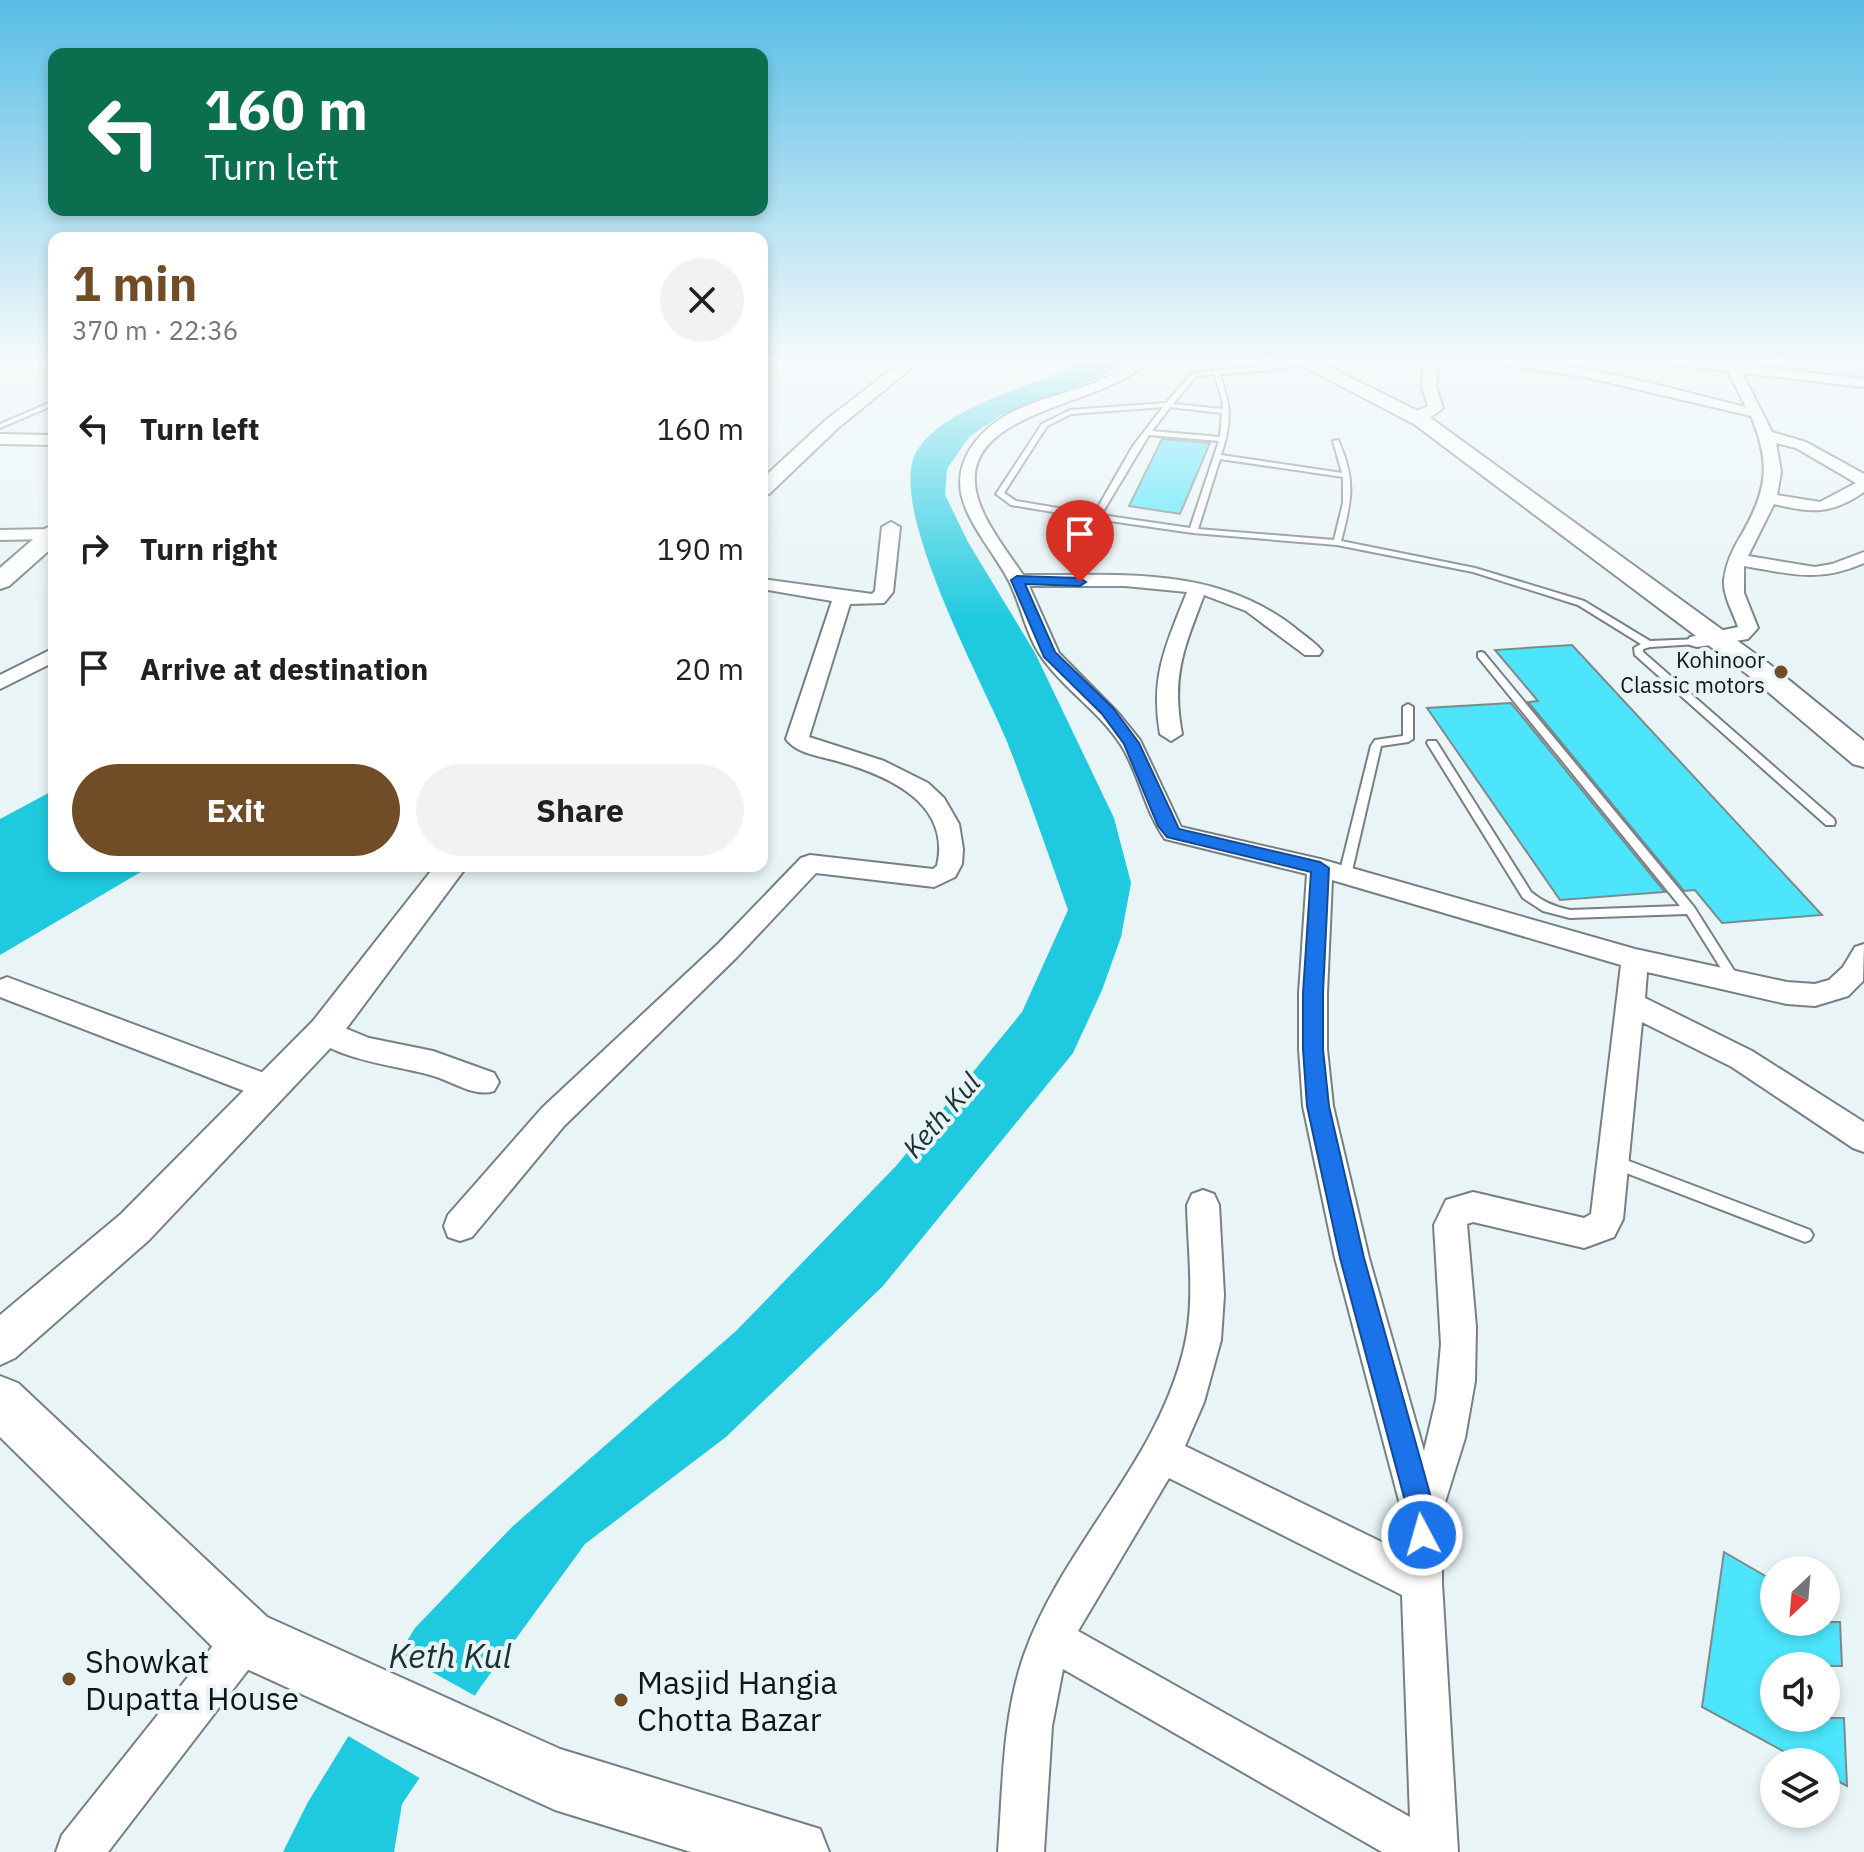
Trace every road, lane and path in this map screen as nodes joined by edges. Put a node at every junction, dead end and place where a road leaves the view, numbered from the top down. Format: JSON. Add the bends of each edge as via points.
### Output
{"nodes":[{"id":1,"x":807,"y":447,"type":"edge"},
{"id":2,"x":978,"y":447,"type":"edge"},
{"id":3,"x":1029,"y":447,"type":"edge"},
{"id":4,"x":1137,"y":447,"type":"edge"},
{"id":5,"x":1221,"y":447,"type":"edge"},
{"id":6,"x":1338,"y":447,"type":"edge"},
{"id":7,"x":1437,"y":447,"type":"edge"},
{"id":8,"x":1769,"y":447,"type":"edge"},
{"id":9,"x":1804,"y":447,"type":"edge"},
{"id":10,"x":1219,"y":457,"type":"junction"},
{"id":11,"x":1348,"y":476,"type":"junction"},
{"id":12,"x":1864,"y":483,"type":"edge"},
{"id":13,"x":768,"y":484,"type":"edge"},
{"id":14,"x":1770,"y":498,"type":"junction"},
{"id":15,"x":1096,"y":517,"type":"junction"},
{"id":16,"x":891,"y":527,"type":"dead end"},
{"id":17,"x":1193,"y":531,"type":"junction"},
{"id":18,"x":48,"y":533,"type":"edge"},
{"id":19,"x":0,"y":535,"type":"edge"},
{"id":20,"x":48,"y":538,"type":"edge"},
{"id":21,"x":1337,"y":543,"type":"junction"},
{"id":22,"x":1864,"y":557,"type":"edge"},
{"id":23,"x":1737,"y":560,"type":"junction"},
{"id":24,"x":1017,"y":580,"type":"junction"},
{"id":25,"x":0,"y":581,"type":"edge"},
{"id":26,"x":768,"y":585,"type":"edge"},
{"id":27,"x":1197,"y":590,"type":"junction"},
{"id":28,"x":843,"y":597,"type":"junction"},
{"id":29,"x":1707,"y":640,"type":"junction"},
{"id":30,"x":1648,"y":644,"type":"junction"},
{"id":31,"x":1312,"y":651,"type":"dead end"},
{"id":32,"x":1481,"y":655,"type":"dead end"},
{"id":33,"x":48,"y":657,"type":"edge"},
{"id":34,"x":0,"y":683,"type":"edge"},
{"id":35,"x":1408,"y":707,"type":"dead end"},
{"id":36,"x":1171,"y":734,"type":"dead end"},
{"id":37,"x":1432,"y":743,"type":"dead end"},
{"id":38,"x":1864,"y":757,"type":"edge"},
{"id":39,"x":1864,"y":778,"type":"edge"},
{"id":40,"x":1830,"y":822,"type":"dead end"},
{"id":41,"x":447,"y":872,"type":"edge"},
{"id":42,"x":1333,"y":872,"type":"junction"},
{"id":43,"x":1690,"y":910,"type":"junction"},
{"id":44,"x":1864,"y":954,"type":"edge"},
{"id":45,"x":1635,"y":959,"type":"junction"},
{"id":46,"x":1736,"y":983,"type":"junction"},
{"id":47,"x":7,"y":988,"type":"dead end"},
{"id":48,"x":1631,"y":1004,"type":"junction"},
{"id":49,"x":325,"y":1031,"type":"junction"},
{"id":50,"x":484,"y":1082,"type":"dead end"},
{"id":51,"x":270,"y":1088,"type":"junction"},
{"id":52,"x":1864,"y":1138,"type":"edge"},
{"id":53,"x":1613,"y":1161,"type":"junction"},
{"id":54,"x":1203,"y":1205,"type":"dead end"},
{"id":55,"x":460,"y":1226,"type":"dead end"},
{"id":56,"x":1805,"y":1235,"type":"dead end"},
{"id":57,"x":0,"y":1343,"type":"edge"},
{"id":58,"x":0,"y":1401,"type":"edge"},
{"id":59,"x":1162,"y":1455,"type":"junction"},
{"id":60,"x":1422,"y":1512,"type":"junction"},
{"id":61,"x":1422,"y":1583,"type":"junction"},
{"id":62,"x":1052,"y":1639,"type":"junction"},
{"id":63,"x":269,"y":1649,"type":"junction"},
{"id":64,"x":79,"y":1852,"type":"edge"},
{"id":65,"x":797,"y":1852,"type":"edge"},
{"id":66,"x":1021,"y":1852,"type":"edge"},
{"id":67,"x":1427,"y":1852,"type":"edge"},
{"id":68,"x":1435,"y":1852,"type":"edge"}],
"edges":[{"from":1,"to":13,"type":"street"},
{"from":2,"to":24,"type":"street","via":[[969,464],[967,491]]},
{"from":3,"to":15,"type":"lane","via":[[1001,489],[1005,500]]},
{"from":4,"to":15,"type":"lane"},
{"from":5,"to":10,"type":"lane"},
{"from":6,"to":11,"type":"lane"},
{"from":7,"to":29,"type":"main road"},
{"from":8,"to":14,"type":"street","via":[[1774,473]]},
{"from":9,"to":12,"type":"street"},
{"from":10,"to":11,"type":"lane"},
{"from":10,"to":17,"type":"lane"},
{"from":11,"to":21,"type":"lane","via":[[1350,493]]},
{"from":12,"to":14,"type":"street","via":[[1829,507]]},
{"from":14,"to":23,"type":"street"},
{"from":15,"to":17,"type":"lane"},
{"from":16,"to":28,"type":"street","via":[[884,592],[870,600]]},
{"from":17,"to":21,"type":"lane"},
{"from":18,"to":19,"type":"street"},
{"from":20,"to":25,"type":"main road"},
{"from":21,"to":30,"type":"lane","via":[[1475,570],[1553,593],[1602,613]]},
{"from":22,"to":23,"type":"street","via":[[1815,572]]},
{"from":23,"to":29,"type":"street","via":[[1733,582],[1748,628],[1741,635]]},
{"from":24,"to":27,"type":"street"},
{"from":24,"to":42,"type":"street","via":[[1049,654],[1108,711],[1132,743],[1173,833]]},
{"from":26,"to":28,"type":"street"},
{"from":27,"to":31,"type":"street","via":[[1247,604]]},
{"from":27,"to":36,"type":"street","via":[[1169,661]]},
{"from":28,"to":55,"type":"street","via":[[797,739],[893,772],[921,788],[944,813],[950,867],[934,878],[810,864],[553,1117]]},
{"from":29,"to":30,"type":"lane"},
{"from":29,"to":38,"type":"main road"},
{"from":29,"to":39,"type":"main road"},
{"from":30,"to":40,"type":"lane","via":[[1639,648],[1641,657]]},
{"from":32,"to":43,"type":"lane"},
{"from":33,"to":34,"type":"street"},
{"from":35,"to":42,"type":"lane","via":[[1408,739],[1376,746]]},
{"from":37,"to":43,"type":"lane","via":[[1537,904],[1570,914]]},
{"from":41,"to":49,"type":"street"},
{"from":42,"to":45,"type":"street"},
{"from":42,"to":60,"type":"street","via":[[1313,1007],[1318,1106],[1352,1258]]},
{"from":43,"to":46,"type":"lane"},
{"from":44,"to":46,"type":"street","via":[[1838,988],[1815,995]]},
{"from":45,"to":46,"type":"street"},
{"from":45,"to":48,"type":"street"},
{"from":47,"to":51,"type":"street"},
{"from":48,"to":52,"type":"street","via":[[1742,1059]]},
{"from":48,"to":53,"type":"street"},
{"from":49,"to":50,"type":"street","via":[[364,1049],[433,1063]]},
{"from":49,"to":51,"type":"street"},
{"from":51,"to":57,"type":"street","via":[[135,1227]]},
{"from":53,"to":56,"type":"lane"},
{"from":53,"to":60,"type":"street","via":[[1607,1219],[1597,1231],[1584,1233],[1473,1207],[1453,1214],[1459,1360],[1442,1460]]},
{"from":54,"to":59,"type":"street","via":[[1207,1310],[1199,1361]]},
{"from":58,"to":63,"type":"main road"},
{"from":59,"to":61,"type":"street"},
{"from":59,"to":62,"type":"street","via":[[1068,1603]]},
{"from":60,"to":61,"type":"street"},
{"from":61,"to":68,"type":"street"},
{"from":62,"to":66,"type":"street","via":[[1033,1707]]},
{"from":62,"to":67,"type":"street"},
{"from":63,"to":64,"type":"street"},
{"from":63,"to":65,"type":"main road","via":[[555,1779]]}]}
